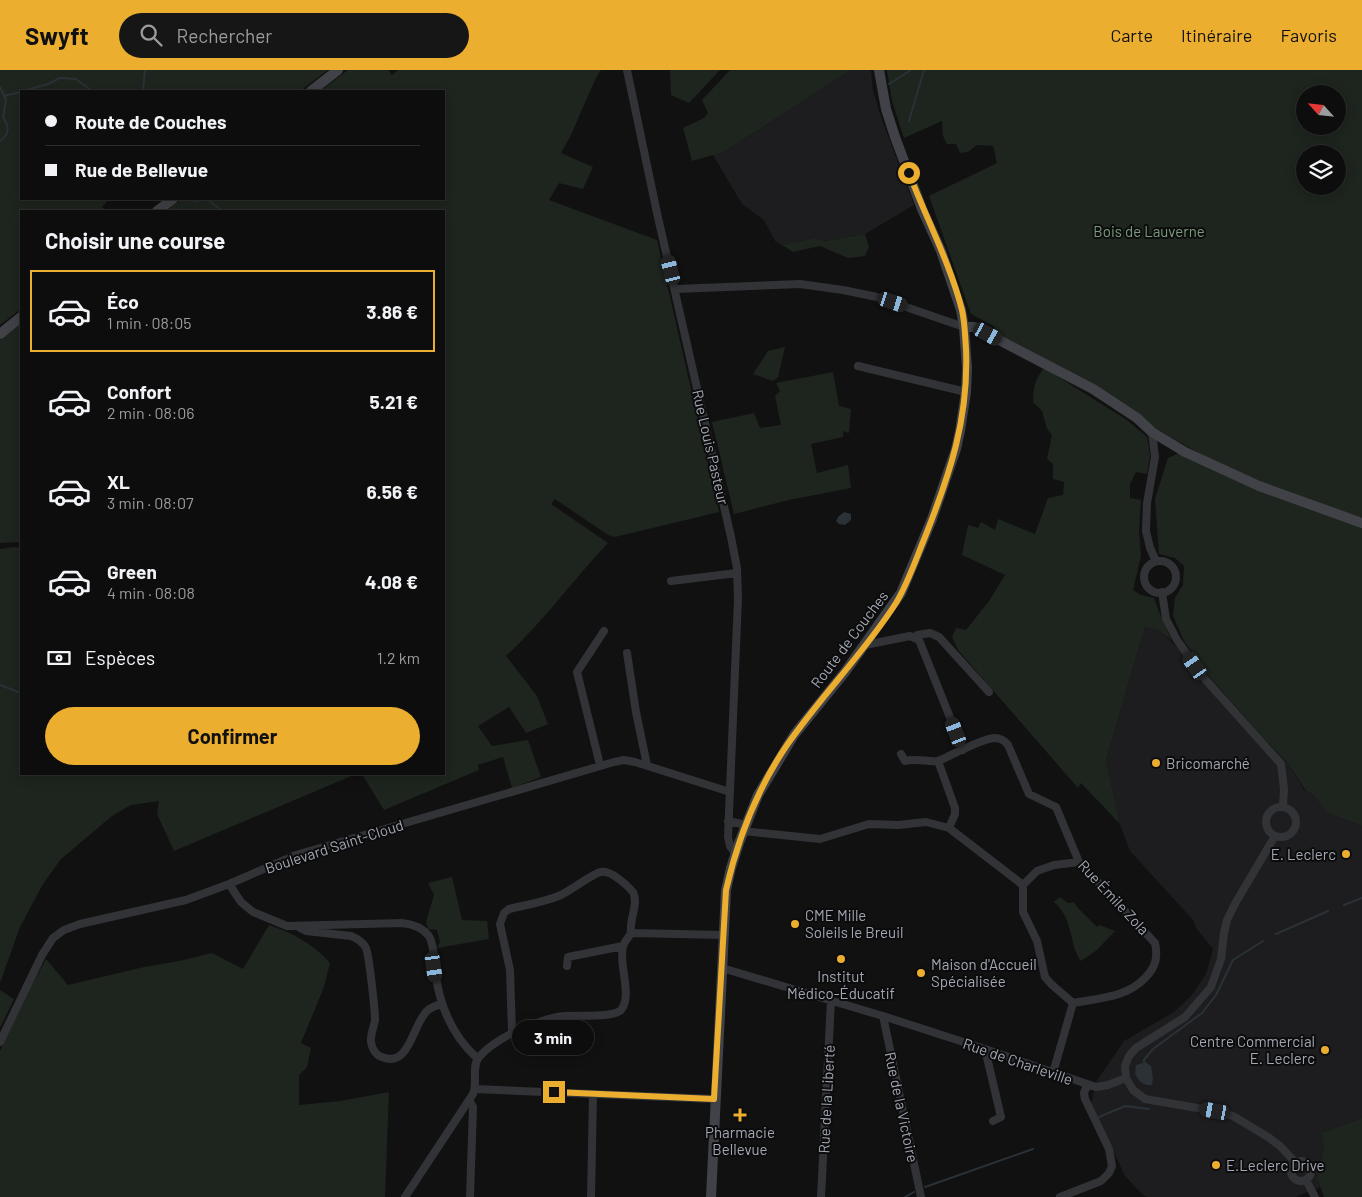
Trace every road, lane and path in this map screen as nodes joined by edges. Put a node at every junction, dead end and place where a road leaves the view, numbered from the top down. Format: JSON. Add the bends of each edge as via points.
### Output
{"nodes":[{"id":1,"x":338,"y":70,"type":"edge"},
{"id":2,"x":627,"y":70,"type":"edge"},
{"id":3,"x":879,"y":70,"type":"edge"},
{"id":4,"x":312,"y":90,"type":"edge"},
{"id":5,"x":172,"y":200,"type":"edge"},
{"id":6,"x":158,"y":210,"type":"edge"},
{"id":7,"x":676,"y":290,"type":"junction"},
{"id":8,"x":20,"y":319,"type":"edge"},
{"id":9,"x":964,"y":327,"type":"junction"},
{"id":10,"x":0,"y":334,"type":"edge"},
{"id":11,"x":858,"y":366,"type":"dead end"},
{"id":12,"x":966,"y":392,"type":"junction"},
{"id":13,"x":1152,"y":432,"type":"junction"},
{"id":14,"x":1362,"y":523,"type":"edge"},
{"id":15,"x":1156,"y":561,"type":"junction"},
{"id":16,"x":737,"y":573,"type":"junction"},
{"id":17,"x":671,"y":581,"type":"dead end"},
{"id":18,"x":1162,"y":592,"type":"junction"},
{"id":19,"x":604,"y":631,"type":"dead end"},
{"id":20,"x":916,"y":637,"type":"junction"},
{"id":21,"x":865,"y":645,"type":"junction"},
{"id":22,"x":627,"y":653,"type":"dead end"},
{"id":23,"x":990,"y":692,"type":"dead end"},
{"id":24,"x":962,"y":750,"type":"junction"},
{"id":25,"x":901,"y":754,"type":"dead end"},
{"id":26,"x":938,"y":761,"type":"junction"},
{"id":27,"x":600,"y":765,"type":"junction"},
{"id":28,"x":647,"y":765,"type":"junction"},
{"id":29,"x":730,"y":792,"type":"junction"},
{"id":30,"x":1283,"y":806,"type":"junction"},
{"id":31,"x":728,"y":821,"type":"junction"},
{"id":32,"x":744,"y":828,"type":"junction"},
{"id":33,"x":949,"y":828,"type":"junction"},
{"id":34,"x":728,"y":830,"type":"junction"},
{"id":35,"x":1275,"y":836,"type":"junction"},
{"id":36,"x":739,"y":843,"type":"junction"},
{"id":37,"x":736,"y":854,"type":"junction"},
{"id":38,"x":1079,"y":862,"type":"junction"},
{"id":39,"x":229,"y":884,"type":"junction"},
{"id":40,"x":1023,"y":885,"type":"junction"},
{"id":41,"x":299,"y":926,"type":"junction"},
{"id":42,"x":631,"y":933,"type":"junction"},
{"id":43,"x":724,"y":935,"type":"junction"},
{"id":44,"x":622,"y":946,"type":"junction"},
{"id":45,"x":567,"y":966,"type":"dead end"},
{"id":46,"x":722,"y":968,"type":"junction"},
{"id":47,"x":831,"y":1000,"type":"junction"},
{"id":48,"x":1073,"y":1003,"type":"junction"},
{"id":49,"x":442,"y":1004,"type":"junction"},
{"id":50,"x":883,"y":1016,"type":"junction"},
{"id":51,"x":512,"y":1032,"type":"junction"},
{"id":52,"x":0,"y":1042,"type":"edge"},
{"id":53,"x":985,"y":1049,"type":"junction"},
{"id":54,"x":478,"y":1059,"type":"junction"},
{"id":55,"x":1053,"y":1073,"type":"junction"},
{"id":56,"x":1126,"y":1078,"type":"junction"},
{"id":57,"x":1087,"y":1085,"type":"junction"},
{"id":58,"x":475,"y":1089,"type":"junction"},
{"id":59,"x":593,"y":1094,"type":"junction"},
{"id":60,"x":714,"y":1099,"type":"junction"},
{"id":61,"x":469,"y":1100,"type":"junction"},
{"id":62,"x":993,"y":1121,"type":"dead end"},
{"id":63,"x":1295,"y":1162,"type":"junction"},
{"id":64,"x":1306,"y":1180,"type":"junction"},
{"id":65,"x":405,"y":1197,"type":"edge"},
{"id":66,"x":470,"y":1197,"type":"edge"},
{"id":67,"x":590,"y":1197,"type":"edge"},
{"id":68,"x":711,"y":1197,"type":"edge"},
{"id":69,"x":821,"y":1197,"type":"edge"},
{"id":70,"x":922,"y":1197,"type":"edge"},
{"id":71,"x":1060,"y":1197,"type":"edge"},
{"id":72,"x":1315,"y":1197,"type":"edge"}],
"edges":[{"from":1,"to":4,"type":"main road"},
{"from":2,"to":7,"type":"street","name":"Rue Louis Pasteur"},
{"from":3,"to":9,"type":"main road","name":"Route de Couches","via":[[886,109],[922,209],[941,251],[962,310]]},
{"from":5,"to":6,"type":"main road"},
{"from":7,"to":9,"type":"street","via":[[813,285],[877,297]]},
{"from":7,"to":16,"type":"street","name":"Rue Louis Pasteur"},
{"from":8,"to":10,"type":"main road"},
{"from":9,"to":12,"type":"main road","name":"Route de Couches"},
{"from":9,"to":13,"type":"main road","via":[[974,327],[1093,389]]},
{"from":11,"to":12,"type":"street"},
{"from":12,"to":21,"type":"main road","name":"Route de Couches","via":[[956,449],[913,567],[895,604]]},
{"from":13,"to":14,"type":"main road","via":[[1186,452],[1259,486]]},
{"from":13,"to":15,"type":"street","via":[[1155,456],[1146,531]]},
{"from":15,"to":18,"type":"street","via":[[1146,569],[1144,579],[1152,590]]},
{"from":15,"to":18,"type":"street","via":[[1167,563],[1174,571],[1175,582]]},
{"from":16,"to":17,"type":"street"},
{"from":16,"to":29,"type":"street","name":"Rue Louis Pasteur"},
{"from":18,"to":30,"type":"street","via":[[1166,619],[1177,640],[1204,679],[1281,764]]},
{"from":19,"to":27,"type":"street","via":[[577,672]]},
{"from":20,"to":21,"type":"street"},
{"from":20,"to":23,"type":"street","via":[[930,633],[939,637]]},
{"from":20,"to":24,"type":"street","via":[[922,643]]},
{"from":21,"to":32,"type":"main road","name":"Route de Couches","via":[[786,747],[758,795]]},
{"from":22,"to":28,"type":"street"},
{"from":24,"to":26,"type":"street","name":"Rue Émile Zola"},
{"from":24,"to":38,"type":"street","name":"Rue Émile Zola","via":[[994,738],[1005,741],[1029,794],[1056,807]]},
{"from":25,"to":26,"type":"street","name":"Rue Émile Zola","via":[[905,761]]},
{"from":26,"to":33,"type":"street","via":[[956,814]]},
{"from":27,"to":28,"type":"street","name":"Boulevard Saint-Cloud","via":[[624,760]]},
{"from":27,"to":39,"type":"street","name":"Boulevard Saint-Cloud","via":[[296,855]]},
{"from":28,"to":29,"type":"street","name":"Boulevard Saint-Cloud"},
{"from":29,"to":31,"type":"street","name":"Rue Louis Pasteur"},
{"from":30,"to":35,"type":"street","via":[[1274,808],[1267,817],[1268,830]]},
{"from":30,"to":35,"type":"street","via":[[1293,812],[1296,824],[1288,835]]},
{"from":31,"to":32,"type":"street"},
{"from":31,"to":34,"type":"street","name":"Rue Louis Pasteur"},
{"from":32,"to":33,"type":"street","via":[[812,839],[869,824],[926,822]]},
{"from":32,"to":36,"type":"main road","name":"Route de Couches"},
{"from":33,"to":40,"type":"street"},
{"from":34,"to":36,"type":"street"},
{"from":34,"to":37,"type":"street","name":"Rue Louis Pasteur","via":[[730,846]]},
{"from":35,"to":56,"type":"street","via":[[1227,920],[1216,975],[1210,987],[1185,1017],[1141,1044],[1129,1056],[1125,1066]]},
{"from":36,"to":37,"type":"main road","name":"Route de Couches"},
{"from":37,"to":43,"type":"main road","name":"Route de Couches","via":[[726,890]]},
{"from":38,"to":40,"type":"street","via":[[1038,871]]},
{"from":38,"to":48,"type":"street","name":"Rue Émile Zola","via":[[1152,939],[1157,954],[1153,969],[1135,988],[1122,994]]},
{"from":39,"to":41,"type":"street","via":[[240,902],[253,912],[287,926]]},
{"from":39,"to":52,"type":"street","name":"Boulevard Saint-Cloud","via":[[186,900],[64,930],[53,938],[42,955]]},
{"from":40,"to":48,"type":"street","via":[[1023,912],[1037,941],[1045,977]]},
{"from":41,"to":49,"type":"street","via":[[402,923],[416,926],[430,937],[433,945]]},
{"from":41,"to":49,"type":"street","via":[[306,931],[351,936],[366,948],[375,1019],[370,1042],[382,1057],[396,1058],[402,1054],[428,1010]]},
{"from":42,"to":43,"type":"street"},
{"from":42,"to":44,"type":"street"},
{"from":42,"to":51,"type":"street","via":[[636,903],[633,892],[604,871],[560,895],[504,913],[500,924],[510,970]]},
{"from":43,"to":46,"type":"main road","name":"Route de Couches"},
{"from":44,"to":45,"type":"street","via":[[568,957]]},
{"from":44,"to":51,"type":"street","via":[[626,994],[620,1011],[609,1016],[557,1017]]},
{"from":46,"to":47,"type":"street","name":"Rue de Charleville"},
{"from":46,"to":60,"type":"main road","name":"Route de Couches"},
{"from":47,"to":50,"type":"street","name":"Rue de Charleville"},
{"from":47,"to":69,"type":"street","name":"Rue de la Liberté"},
{"from":48,"to":55,"type":"street"},
{"from":49,"to":54,"type":"street","via":[[459,1038]]},
{"from":50,"to":53,"type":"street","name":"Rue de Charleville"},
{"from":50,"to":70,"type":"street","name":"Rue de la Victoire"},
{"from":51,"to":54,"type":"street"},
{"from":53,"to":55,"type":"street","name":"Rue de Charleville"},
{"from":53,"to":62,"type":"street","via":[[1001,1118]]},
{"from":54,"to":58,"type":"street"},
{"from":55,"to":57,"type":"street","name":"Rue de Charleville"},
{"from":56,"to":57,"type":"street","name":"Rue de Charleville","via":[[1108,1085]]},
{"from":56,"to":63,"type":"street","via":[[1133,1090],[1145,1098],[1215,1111],[1245,1122],[1280,1146]]},
{"from":57,"to":71,"type":"street","via":[[1084,1099],[1109,1149],[1112,1166],[1100,1182]]},
{"from":58,"to":59,"type":"street"},
{"from":58,"to":61,"type":"street"},
{"from":59,"to":60,"type":"street"},
{"from":59,"to":67,"type":"street"},
{"from":60,"to":68,"type":"main road","name":"Route de Couches"},
{"from":61,"to":65,"type":"street"},
{"from":61,"to":66,"type":"street","via":[[472,1107]]},
{"from":63,"to":64,"type":"street","via":[[1291,1167],[1292,1176],[1300,1181]]},
{"from":63,"to":64,"type":"street","via":[[1301,1160],[1310,1165],[1311,1171]]},
{"from":64,"to":72,"type":"street"}]}
